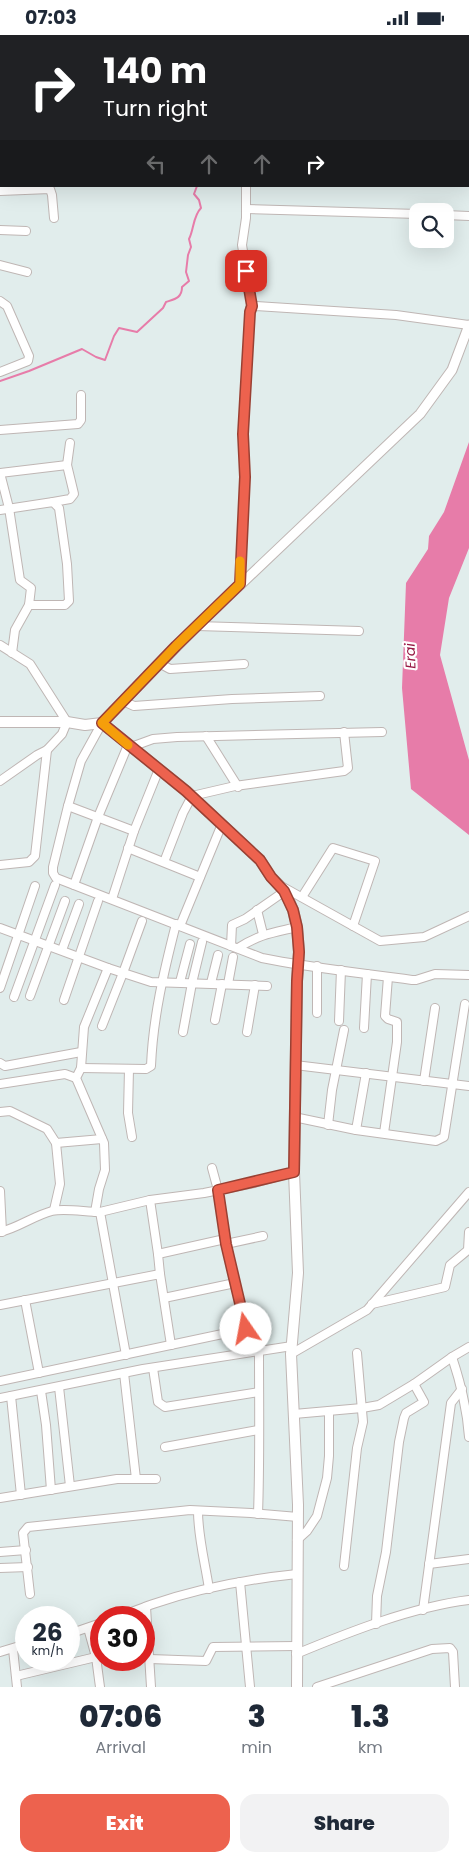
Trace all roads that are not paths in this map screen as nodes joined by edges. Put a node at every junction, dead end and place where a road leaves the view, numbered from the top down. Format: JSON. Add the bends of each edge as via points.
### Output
{"nodes":[{"id":1,"x":246,"y":187,"type":"edge"},
{"id":2,"x":0,"y":191,"type":"edge"},
{"id":3,"x":246,"y":209,"type":"junction"},
{"id":4,"x":409,"y":214,"type":"edge"},
{"id":5,"x":454,"y":215,"type":"edge"},
{"id":6,"x":469,"y":216,"type":"edge"},
{"id":7,"x":54,"y":219,"type":"dead end"},
{"id":8,"x":0,"y":230,"type":"edge"},
{"id":9,"x":26,"y":231,"type":"dead end"},
{"id":10,"x":0,"y":265,"type":"edge"},
{"id":11,"x":27,"y":272,"type":"dead end"},
{"id":12,"x":0,"y":301,"type":"edge"},
{"id":13,"x":252,"y":306,"type":"junction"},
{"id":14,"x":469,"y":325,"type":"edge"},
{"id":15,"x":0,"y":373,"type":"edge"},
{"id":16,"x":81,"y":395,"type":"dead end"},
{"id":17,"x":0,"y":430,"type":"edge"},
{"id":18,"x":70,"y":443,"type":"dead end"},
{"id":19,"x":67,"y":465,"type":"junction"},
{"id":20,"x":0,"y":473,"type":"edge"},
{"id":21,"x":53,"y":502,"type":"junction"},
{"id":22,"x":9,"y":508,"type":"junction"},
{"id":23,"x":0,"y":509,"type":"edge"},
{"id":24,"x":240,"y":584,"type":"junction"},
{"id":25,"x":29,"y":605,"type":"junction"},
{"id":26,"x":197,"y":625,"type":"junction"},
{"id":27,"x":359,"y":631,"type":"dead end"},
{"id":28,"x":0,"y":645,"type":"edge"},
{"id":29,"x":12,"y":653,"type":"junction"},
{"id":30,"x":159,"y":663,"type":"junction"},
{"id":31,"x":244,"y":664,"type":"dead end"},
{"id":32,"x":320,"y":696,"type":"dead end"},
{"id":33,"x":123,"y":701,"type":"junction"},
{"id":34,"x":0,"y":722,"type":"edge"},
{"id":35,"x":67,"y":722,"type":"junction"},
{"id":36,"x":102,"y":723,"type":"junction"},
{"id":37,"x":344,"y":732,"type":"junction"},
{"id":38,"x":382,"y":732,"type":"dead end"},
{"id":39,"x":206,"y":736,"type":"junction"},
{"id":40,"x":129,"y":746,"type":"junction"},
{"id":41,"x":47,"y":751,"type":"junction"},
{"id":42,"x":159,"y":769,"type":"junction"},
{"id":43,"x":0,"y":781,"type":"edge"},
{"id":44,"x":238,"y":787,"type":"junction"},
{"id":45,"x":192,"y":796,"type":"junction"},
{"id":46,"x":68,"y":806,"type":"junction"},
{"id":47,"x":98,"y":817,"type":"junction"},
{"id":48,"x":222,"y":824,"type":"junction"},
{"id":49,"x":134,"y":831,"type":"junction"},
{"id":50,"x":128,"y":848,"type":"junction"},
{"id":51,"x":164,"y":862,"type":"junction"},
{"id":52,"x":0,"y":865,"type":"edge"},
{"id":53,"x":200,"y":877,"type":"junction"},
{"id":54,"x":55,"y":885,"type":"dead end"},
{"id":55,"x":74,"y":885,"type":"junction"},
{"id":56,"x":35,"y":886,"type":"dead end"},
{"id":57,"x":282,"y":888,"type":"junction"},
{"id":58,"x":302,"y":897,"type":"junction"},
{"id":59,"x":112,"y":899,"type":"junction"},
{"id":60,"x":65,"y":901,"type":"dead end"},
{"id":61,"x":98,"y":901,"type":"dead end"},
{"id":62,"x":79,"y":904,"type":"dead end"},
{"id":63,"x":257,"y":910,"type":"junction"},
{"id":64,"x":469,"y":916,"type":"edge"},
{"id":65,"x":142,"y":921,"type":"dead end"},
{"id":66,"x":178,"y":925,"type":"junction"},
{"id":67,"x":353,"y":926,"type":"junction"},
{"id":68,"x":297,"y":927,"type":"junction"},
{"id":69,"x":0,"y":928,"type":"edge"},
{"id":70,"x":263,"y":934,"type":"junction"},
{"id":71,"x":18,"y":935,"type":"junction"},
{"id":72,"x":34,"y":940,"type":"junction"},
{"id":73,"x":202,"y":942,"type":"dead end"},
{"id":74,"x":190,"y":944,"type":"dead end"},
{"id":75,"x":49,"y":945,"type":"junction"},
{"id":76,"x":235,"y":947,"type":"junction"},
{"id":77,"x":62,"y":950,"type":"junction"},
{"id":78,"x":218,"y":955,"type":"dead end"},
{"id":79,"x":78,"y":957,"type":"junction"},
{"id":80,"x":233,"y":957,"type":"dead end"},
{"id":81,"x":298,"y":966,"type":"junction"},
{"id":82,"x":317,"y":967,"type":"junction"},
{"id":83,"x":108,"y":968,"type":"junction"},
{"id":84,"x":341,"y":970,"type":"junction"},
{"id":85,"x":124,"y":973,"type":"junction"},
{"id":86,"x":367,"y":974,"type":"junction"},
{"id":87,"x":469,"y":975,"type":"edge"},
{"id":88,"x":388,"y":977,"type":"junction"},
{"id":89,"x":161,"y":982,"type":"junction"},
{"id":90,"x":180,"y":982,"type":"junction"},
{"id":91,"x":192,"y":983,"type":"junction"},
{"id":92,"x":211,"y":983,"type":"junction"},
{"id":93,"x":225,"y":984,"type":"junction"},
{"id":94,"x":255,"y":985,"type":"junction"},
{"id":95,"x":267,"y":986,"type":"dead end"},
{"id":96,"x":0,"y":988,"type":"edge"},
{"id":97,"x":30,"y":996,"type":"dead end"},
{"id":98,"x":14,"y":997,"type":"dead end"},
{"id":99,"x":64,"y":1000,"type":"dead end"},
{"id":100,"x":465,"y":1004,"type":"dead end"},
{"id":101,"x":435,"y":1008,"type":"dead end"},
{"id":102,"x":317,"y":1013,"type":"dead end"},
{"id":103,"x":215,"y":1020,"type":"dead end"},
{"id":104,"x":339,"y":1021,"type":"dead end"},
{"id":105,"x":102,"y":1026,"type":"dead end"},
{"id":106,"x":364,"y":1028,"type":"dead end"},
{"id":107,"x":344,"y":1030,"type":"dead end"},
{"id":108,"x":183,"y":1031,"type":"dead end"},
{"id":109,"x":247,"y":1032,"type":"dead end"},
{"id":110,"x":81,"y":1053,"type":"junction"},
{"id":111,"x":0,"y":1063,"type":"edge"},
{"id":112,"x":295,"y":1065,"type":"junction"},
{"id":113,"x":81,"y":1068,"type":"junction"},
{"id":114,"x":129,"y":1069,"type":"junction"},
{"id":115,"x":336,"y":1069,"type":"junction"},
{"id":116,"x":366,"y":1073,"type":"junction"},
{"id":117,"x":392,"y":1076,"type":"junction"},
{"id":118,"x":76,"y":1079,"type":"junction"},
{"id":119,"x":424,"y":1081,"type":"junction"},
{"id":120,"x":0,"y":1084,"type":"edge"},
{"id":121,"x":452,"y":1084,"type":"junction"},
{"id":122,"x":469,"y":1086,"type":"edge"},
{"id":123,"x":0,"y":1112,"type":"edge"},
{"id":124,"x":294,"y":1117,"type":"junction"},
{"id":125,"x":328,"y":1125,"type":"junction"},
{"id":126,"x":356,"y":1130,"type":"junction"},
{"id":127,"x":384,"y":1133,"type":"junction"},
{"id":128,"x":132,"y":1137,"type":"dead end"},
{"id":129,"x":102,"y":1139,"type":"junction"},
{"id":130,"x":56,"y":1143,"type":"junction"},
{"id":131,"x":212,"y":1168,"type":"dead end"},
{"id":132,"x":294,"y":1172,"type":"junction"},
{"id":133,"x":218,"y":1190,"type":"junction"},
{"id":134,"x":0,"y":1191,"type":"edge"},
{"id":135,"x":469,"y":1192,"type":"edge"},
{"id":136,"x":150,"y":1200,"type":"junction"},
{"id":137,"x":54,"y":1211,"type":"junction"},
{"id":138,"x":97,"y":1212,"type":"junction"},
{"id":139,"x":1,"y":1232,"type":"edge"},
{"id":140,"x":469,"y":1232,"type":"edge"},
{"id":141,"x":264,"y":1236,"type":"dead end"},
{"id":142,"x":226,"y":1241,"type":"junction"},
{"id":143,"x":158,"y":1254,"type":"junction"},
{"id":144,"x":160,"y":1274,"type":"junction"},
{"id":145,"x":112,"y":1282,"type":"junction"},
{"id":146,"x":235,"y":1283,"type":"junction"},
{"id":147,"x":164,"y":1298,"type":"junction"},
{"id":148,"x":25,"y":1299,"type":"junction"},
{"id":149,"x":372,"y":1304,"type":"junction"},
{"id":150,"x":0,"y":1305,"type":"edge"},
{"id":151,"x":171,"y":1345,"type":"junction"},
{"id":152,"x":469,"y":1347,"type":"edge"},
{"id":153,"x":292,"y":1350,"type":"junction"},
{"id":154,"x":259,"y":1352,"type":"junction"},
{"id":155,"x":357,"y":1353,"type":"dead end"},
{"id":156,"x":126,"y":1355,"type":"junction"},
{"id":157,"x":452,"y":1357,"type":"junction"},
{"id":158,"x":153,"y":1367,"type":"junction"},
{"id":159,"x":39,"y":1373,"type":"junction"},
{"id":160,"x":124,"y":1373,"type":"junction"},
{"id":161,"x":0,"y":1381,"type":"edge"},
{"id":162,"x":414,"y":1384,"type":"junction"},
{"id":163,"x":59,"y":1387,"type":"junction"},
{"id":164,"x":462,"y":1389,"type":"junction"},
{"id":165,"x":41,"y":1391,"type":"junction"},
{"id":166,"x":259,"y":1392,"type":"junction"},
{"id":167,"x":11,"y":1396,"type":"junction"},
{"id":168,"x":0,"y":1398,"type":"edge"},
{"id":169,"x":362,"y":1408,"type":"junction"},
{"id":170,"x":329,"y":1411,"type":"junction"},
{"id":171,"x":294,"y":1414,"type":"junction"},
{"id":172,"x":258,"y":1431,"type":"junction"},
{"id":173,"x":469,"y":1437,"type":"edge"},
{"id":174,"x":165,"y":1447,"type":"dead end"},
{"id":175,"x":136,"y":1479,"type":"junction"},
{"id":176,"x":156,"y":1479,"type":"dead end"},
{"id":177,"x":70,"y":1486,"type":"junction"},
{"id":178,"x":51,"y":1490,"type":"junction"},
{"id":179,"x":22,"y":1495,"type":"junction"},
{"id":180,"x":0,"y":1498,"type":"edge"},
{"id":181,"x":198,"y":1511,"type":"junction"},
{"id":182,"x":258,"y":1513,"type":"junction"},
{"id":183,"x":298,"y":1517,"type":"junction"},
{"id":184,"x":298,"y":1540,"type":"junction"},
{"id":185,"x":26,"y":1550,"type":"junction"},
{"id":186,"x":0,"y":1552,"type":"edge"},
{"id":187,"x":469,"y":1559,"type":"edge"},
{"id":188,"x":429,"y":1564,"type":"junction"},
{"id":189,"x":344,"y":1566,"type":"dead end"},
{"id":190,"x":28,"y":1567,"type":"junction"},
{"id":191,"x":0,"y":1569,"type":"edge"},
{"id":192,"x":297,"y":1574,"type":"junction"},
{"id":193,"x":240,"y":1582,"type":"junction"},
{"id":194,"x":208,"y":1589,"type":"junction"},
{"id":195,"x":30,"y":1594,"type":"dead end"},
{"id":196,"x":469,"y":1600,"type":"edge"},
{"id":197,"x":149,"y":1606,"type":"edge"},
{"id":198,"x":423,"y":1610,"type":"junction"},
{"id":199,"x":376,"y":1624,"type":"junction"},
{"id":200,"x":88,"y":1628,"type":"joint"},
{"id":201,"x":80,"y":1631,"type":"edge"},
{"id":202,"x":90,"y":1635,"type":"edge"},
{"id":203,"x":246,"y":1647,"type":"junction"},
{"id":204,"x":13,"y":1649,"type":"joint"},
{"id":205,"x":296,"y":1650,"type":"junction"},
{"id":206,"x":0,"y":1651,"type":"edge"},
{"id":207,"x":90,"y":1658,"type":"edge"},
{"id":208,"x":155,"y":1659,"type":"edge"},
{"id":209,"x":98,"y":1671,"type":"edge"},
{"id":210,"x":150,"y":1671,"type":"edge"},
{"id":211,"x":16,"y":1677,"type":"junction"},
{"id":212,"x":17,"y":1687,"type":"edge"},
{"id":213,"x":100,"y":1687,"type":"edge"},
{"id":214,"x":151,"y":1687,"type":"edge"},
{"id":215,"x":250,"y":1687,"type":"edge"},
{"id":216,"x":297,"y":1687,"type":"edge"},
{"id":217,"x":317,"y":1687,"type":"edge"},
{"id":218,"x":455,"y":1687,"type":"edge"}],
"edges":[{"from":1,"to":3,"type":"street"},
{"from":2,"to":7,"type":"street","via":[[50,189]]},
{"from":3,"to":4,"type":"street"},
{"from":3,"to":13,"type":"street","via":[[242,245]]},
{"from":5,"to":6,"type":"street"},
{"from":8,"to":9,"type":"street"},
{"from":10,"to":11,"type":"street"},
{"from":12,"to":15,"type":"street","via":[[7,307],[30,356],[28,361]]},
{"from":13,"to":14,"type":"street","via":[[396,315]]},
{"from":13,"to":24,"type":"street","via":[[243,434],[245,477]]},
{"from":14,"to":24,"type":"street","via":[[452,370],[420,414]]},
{"from":16,"to":17,"type":"street","via":[[81,420],[78,423]]},
{"from":18,"to":19,"type":"street"},
{"from":19,"to":20,"type":"street"},
{"from":19,"to":21,"type":"street","via":[[73,496]]},
{"from":20,"to":22,"type":"street"},
{"from":21,"to":22,"type":"street"},
{"from":21,"to":25,"type":"street","via":[[60,511],[69,601],[65,605]]},
{"from":22,"to":23,"type":"street"},
{"from":22,"to":25,"type":"street","via":[[20,580],[31,589]]},
{"from":24,"to":26,"type":"street"},
{"from":25,"to":29,"type":"street","via":[[16,627]]},
{"from":26,"to":27,"type":"street"},
{"from":26,"to":30,"type":"street"},
{"from":28,"to":29,"type":"street"},
{"from":29,"to":35,"type":"street","via":[[30,664]]},
{"from":30,"to":31,"type":"street","via":[[176,669]]},
{"from":30,"to":33,"type":"street"},
{"from":32,"to":33,"type":"street","via":[[134,706]]},
{"from":33,"to":36,"type":"street"},
{"from":34,"to":35,"type":"main road"},
{"from":35,"to":36,"type":"main road"},
{"from":35,"to":41,"type":"street","via":[[62,734]]},
{"from":36,"to":40,"type":"main road"},
{"from":36,"to":46,"type":"street","via":[[81,761]]},
{"from":37,"to":38,"type":"street"},
{"from":37,"to":39,"type":"street"},
{"from":37,"to":44,"type":"street","via":[[346,771]]},
{"from":39,"to":40,"type":"street","via":[[154,739]]},
{"from":39,"to":44,"type":"street"},
{"from":40,"to":42,"type":"main road"},
{"from":40,"to":47,"type":"street"},
{"from":41,"to":43,"type":"street"},
{"from":41,"to":52,"type":"street","via":[[35,856],[29,862]]},
{"from":42,"to":45,"type":"main road"},
{"from":42,"to":49,"type":"street"},
{"from":44,"to":45,"type":"street"},
{"from":45,"to":48,"type":"main road"},
{"from":45,"to":51,"type":"street"},
{"from":46,"to":47,"type":"street"},
{"from":46,"to":55,"type":"street","via":[[52,871],[56,878]]},
{"from":47,"to":49,"type":"street"},
{"from":47,"to":55,"type":"street"},
{"from":48,"to":53,"type":"street"},
{"from":48,"to":57,"type":"main road","via":[[260,860]]},
{"from":49,"to":50,"type":"street"},
{"from":50,"to":51,"type":"street"},
{"from":50,"to":59,"type":"street"},
{"from":51,"to":53,"type":"street"},
{"from":53,"to":66,"type":"street"},
{"from":54,"to":72,"type":"street"},
{"from":55,"to":59,"type":"street"},
{"from":56,"to":71,"type":"street"},
{"from":57,"to":58,"type":"street"},
{"from":57,"to":63,"type":"street"},
{"from":57,"to":68,"type":"main road"},
{"from":58,"to":67,"type":"street"},
{"from":58,"to":67,"type":"street","via":[[333,848],[375,861]]},
{"from":59,"to":66,"type":"street"},
{"from":60,"to":75,"type":"street"},
{"from":61,"to":79,"type":"street"},
{"from":62,"to":77,"type":"street"},
{"from":63,"to":70,"type":"street"},
{"from":63,"to":76,"type":"street","via":[[232,925]]},
{"from":64,"to":67,"type":"street","via":[[424,937],[390,941],[375,940]]},
{"from":65,"to":85,"type":"street"},
{"from":66,"to":76,"type":"street"},
{"from":66,"to":89,"type":"street"},
{"from":68,"to":70,"type":"street"},
{"from":68,"to":81,"type":"main road"},
{"from":69,"to":71,"type":"street"},
{"from":70,"to":76,"type":"street"},
{"from":71,"to":72,"type":"street"},
{"from":71,"to":96,"type":"street"},
{"from":72,"to":75,"type":"street"},
{"from":72,"to":98,"type":"street"},
{"from":73,"to":91,"type":"street"},
{"from":74,"to":90,"type":"street"},
{"from":75,"to":77,"type":"street"},
{"from":75,"to":97,"type":"street"},
{"from":76,"to":81,"type":"street","via":[[262,958]]},
{"from":77,"to":79,"type":"street"},
{"from":78,"to":92,"type":"street"},
{"from":79,"to":83,"type":"street"},
{"from":79,"to":99,"type":"street"},
{"from":80,"to":93,"type":"street"},
{"from":81,"to":82,"type":"street"},
{"from":81,"to":112,"type":"main road"},
{"from":82,"to":84,"type":"street"},
{"from":82,"to":102,"type":"street"},
{"from":83,"to":85,"type":"street"},
{"from":83,"to":110,"type":"street","via":[[84,1027]]},
{"from":84,"to":86,"type":"street"},
{"from":84,"to":104,"type":"street"},
{"from":85,"to":89,"type":"street"},
{"from":85,"to":105,"type":"street"},
{"from":86,"to":88,"type":"street"},
{"from":86,"to":106,"type":"street"},
{"from":87,"to":88,"type":"street","via":[[435,974],[416,980]]},
{"from":88,"to":117,"type":"street","via":[[385,1016],[398,1022]]},
{"from":89,"to":90,"type":"street"},
{"from":89,"to":114,"type":"street","via":[[152,1066]]},
{"from":90,"to":91,"type":"street"},
{"from":91,"to":92,"type":"street"},
{"from":91,"to":108,"type":"street"},
{"from":92,"to":93,"type":"street"},
{"from":93,"to":94,"type":"street"},
{"from":93,"to":103,"type":"street"},
{"from":94,"to":95,"type":"street"},
{"from":94,"to":109,"type":"street"},
{"from":100,"to":121,"type":"street"},
{"from":101,"to":119,"type":"street"},
{"from":107,"to":115,"type":"street"},
{"from":110,"to":111,"type":"street","via":[[4,1066]]},
{"from":110,"to":113,"type":"street"},
{"from":112,"to":115,"type":"street"},
{"from":112,"to":124,"type":"main road"},
{"from":113,"to":114,"type":"street"},
{"from":113,"to":118,"type":"street"},
{"from":114,"to":128,"type":"street","via":[[128,1113]]},
{"from":115,"to":116,"type":"street"},
{"from":115,"to":125,"type":"street"},
{"from":116,"to":117,"type":"street"},
{"from":116,"to":126,"type":"street"},
{"from":117,"to":119,"type":"street"},
{"from":117,"to":127,"type":"street"},
{"from":118,"to":120,"type":"street","via":[[65,1074]]},
{"from":118,"to":129,"type":"street"},
{"from":119,"to":121,"type":"street"},
{"from":121,"to":122,"type":"street"},
{"from":121,"to":127,"type":"street","via":[[442,1139],[436,1141]]},
{"from":123,"to":130,"type":"street","via":[[10,1111],[47,1129]]},
{"from":124,"to":125,"type":"street"},
{"from":124,"to":132,"type":"main road"},
{"from":125,"to":126,"type":"street"},
{"from":126,"to":127,"type":"street"},
{"from":129,"to":130,"type":"street"},
{"from":129,"to":138,"type":"street","via":[[105,1170],[98,1189]]},
{"from":130,"to":137,"type":"street","via":[[60,1184]]},
{"from":131,"to":133,"type":"street"},
{"from":132,"to":133,"type":"street"},
{"from":132,"to":153,"type":"main road","via":[[298,1273]]},
{"from":133,"to":136,"type":"street"},
{"from":133,"to":142,"type":"street"},
{"from":134,"to":139,"type":"street"},
{"from":135,"to":149,"type":"street"},
{"from":136,"to":138,"type":"street"},
{"from":136,"to":143,"type":"street"},
{"from":137,"to":138,"type":"street"},
{"from":137,"to":139,"type":"street"},
{"from":138,"to":145,"type":"street"},
{"from":140,"to":149,"type":"street","via":[[468,1250],[450,1265],[444,1287]]},
{"from":141,"to":142,"type":"street"},
{"from":142,"to":143,"type":"street"},
{"from":142,"to":146,"type":"street"},
{"from":143,"to":144,"type":"street"},
{"from":144,"to":145,"type":"street"},
{"from":144,"to":147,"type":"street"},
{"from":145,"to":148,"type":"street"},
{"from":145,"to":156,"type":"street"},
{"from":146,"to":147,"type":"street"},
{"from":146,"to":151,"type":"street","via":[[246,1329]]},
{"from":147,"to":151,"type":"street"},
{"from":148,"to":150,"type":"street"},
{"from":148,"to":159,"type":"street"},
{"from":149,"to":153,"type":"street","via":[[367,1310]]},
{"from":151,"to":156,"type":"street"},
{"from":152,"to":157,"type":"street"},
{"from":153,"to":154,"type":"street"},
{"from":153,"to":171,"type":"main road"},
{"from":154,"to":158,"type":"street"},
{"from":154,"to":166,"type":"street"},
{"from":155,"to":169,"type":"street"},
{"from":156,"to":159,"type":"street"},
{"from":157,"to":162,"type":"street"},
{"from":157,"to":164,"type":"street"},
{"from":158,"to":160,"type":"street"},
{"from":158,"to":166,"type":"street","via":[[158,1402],[165,1407]]},
{"from":159,"to":161,"type":"street"},
{"from":160,"to":163,"type":"street"},
{"from":160,"to":175,"type":"street"},
{"from":162,"to":169,"type":"street","via":[[380,1405]]},
{"from":162,"to":199,"type":"street","via":[[424,1402],[406,1413],[399,1442]]},
{"from":163,"to":165,"type":"street"},
{"from":163,"to":177,"type":"street"},
{"from":164,"to":173,"type":"street"},
{"from":164,"to":188,"type":"street","via":[[451,1403]]},
{"from":165,"to":167,"type":"street"},
{"from":165,"to":178,"type":"street"},
{"from":166,"to":172,"type":"street"},
{"from":167,"to":168,"type":"street"},
{"from":167,"to":179,"type":"street"},
{"from":169,"to":170,"type":"street"},
{"from":169,"to":189,"type":"street","via":[[363,1422],[357,1448]]},
{"from":170,"to":171,"type":"street"},
{"from":170,"to":184,"type":"street","via":[[327,1478],[317,1516]]},
{"from":171,"to":183,"type":"main road"},
{"from":172,"to":174,"type":"street"},
{"from":172,"to":182,"type":"street"},
{"from":175,"to":176,"type":"street"},
{"from":175,"to":177,"type":"street"},
{"from":177,"to":178,"type":"street"},
{"from":178,"to":179,"type":"street"},
{"from":179,"to":180,"type":"street"},
{"from":181,"to":182,"type":"street"},
{"from":181,"to":185,"type":"street","via":[[28,1527],[23,1533]]},
{"from":181,"to":194,"type":"street"},
{"from":182,"to":183,"type":"street"},
{"from":183,"to":184,"type":"main road"},
{"from":184,"to":192,"type":"main road"},
{"from":185,"to":186,"type":"street"},
{"from":185,"to":190,"type":"street"},
{"from":187,"to":188,"type":"street"},
{"from":188,"to":198,"type":"street"},
{"from":190,"to":191,"type":"street"},
{"from":190,"to":195,"type":"street"},
{"from":192,"to":193,"type":"street"},
{"from":192,"to":205,"type":"main road"},
{"from":193,"to":194,"type":"street"},
{"from":193,"to":203,"type":"street"},
{"from":194,"to":197,"type":"street"},
{"from":196,"to":198,"type":"street"},
{"from":198,"to":199,"type":"street"},
{"from":199,"to":205,"type":"street"},
{"from":200,"to":201,"type":"street"},
{"from":200,"to":202,"type":"street"},
{"from":203,"to":205,"type":"street"},
{"from":203,"to":208,"type":"street","via":[[213,1647],[206,1661]]},
{"from":203,"to":215,"type":"street"},
{"from":204,"to":206,"type":"street"},
{"from":204,"to":211,"type":"street"},
{"from":205,"to":216,"type":"main road"},
{"from":207,"to":211,"type":"street"},
{"from":209,"to":213,"type":"street"},
{"from":210,"to":214,"type":"street"},
{"from":211,"to":212,"type":"street"},
{"from":217,"to":218,"type":"street","via":[[447,1647],[453,1652]]}]}
